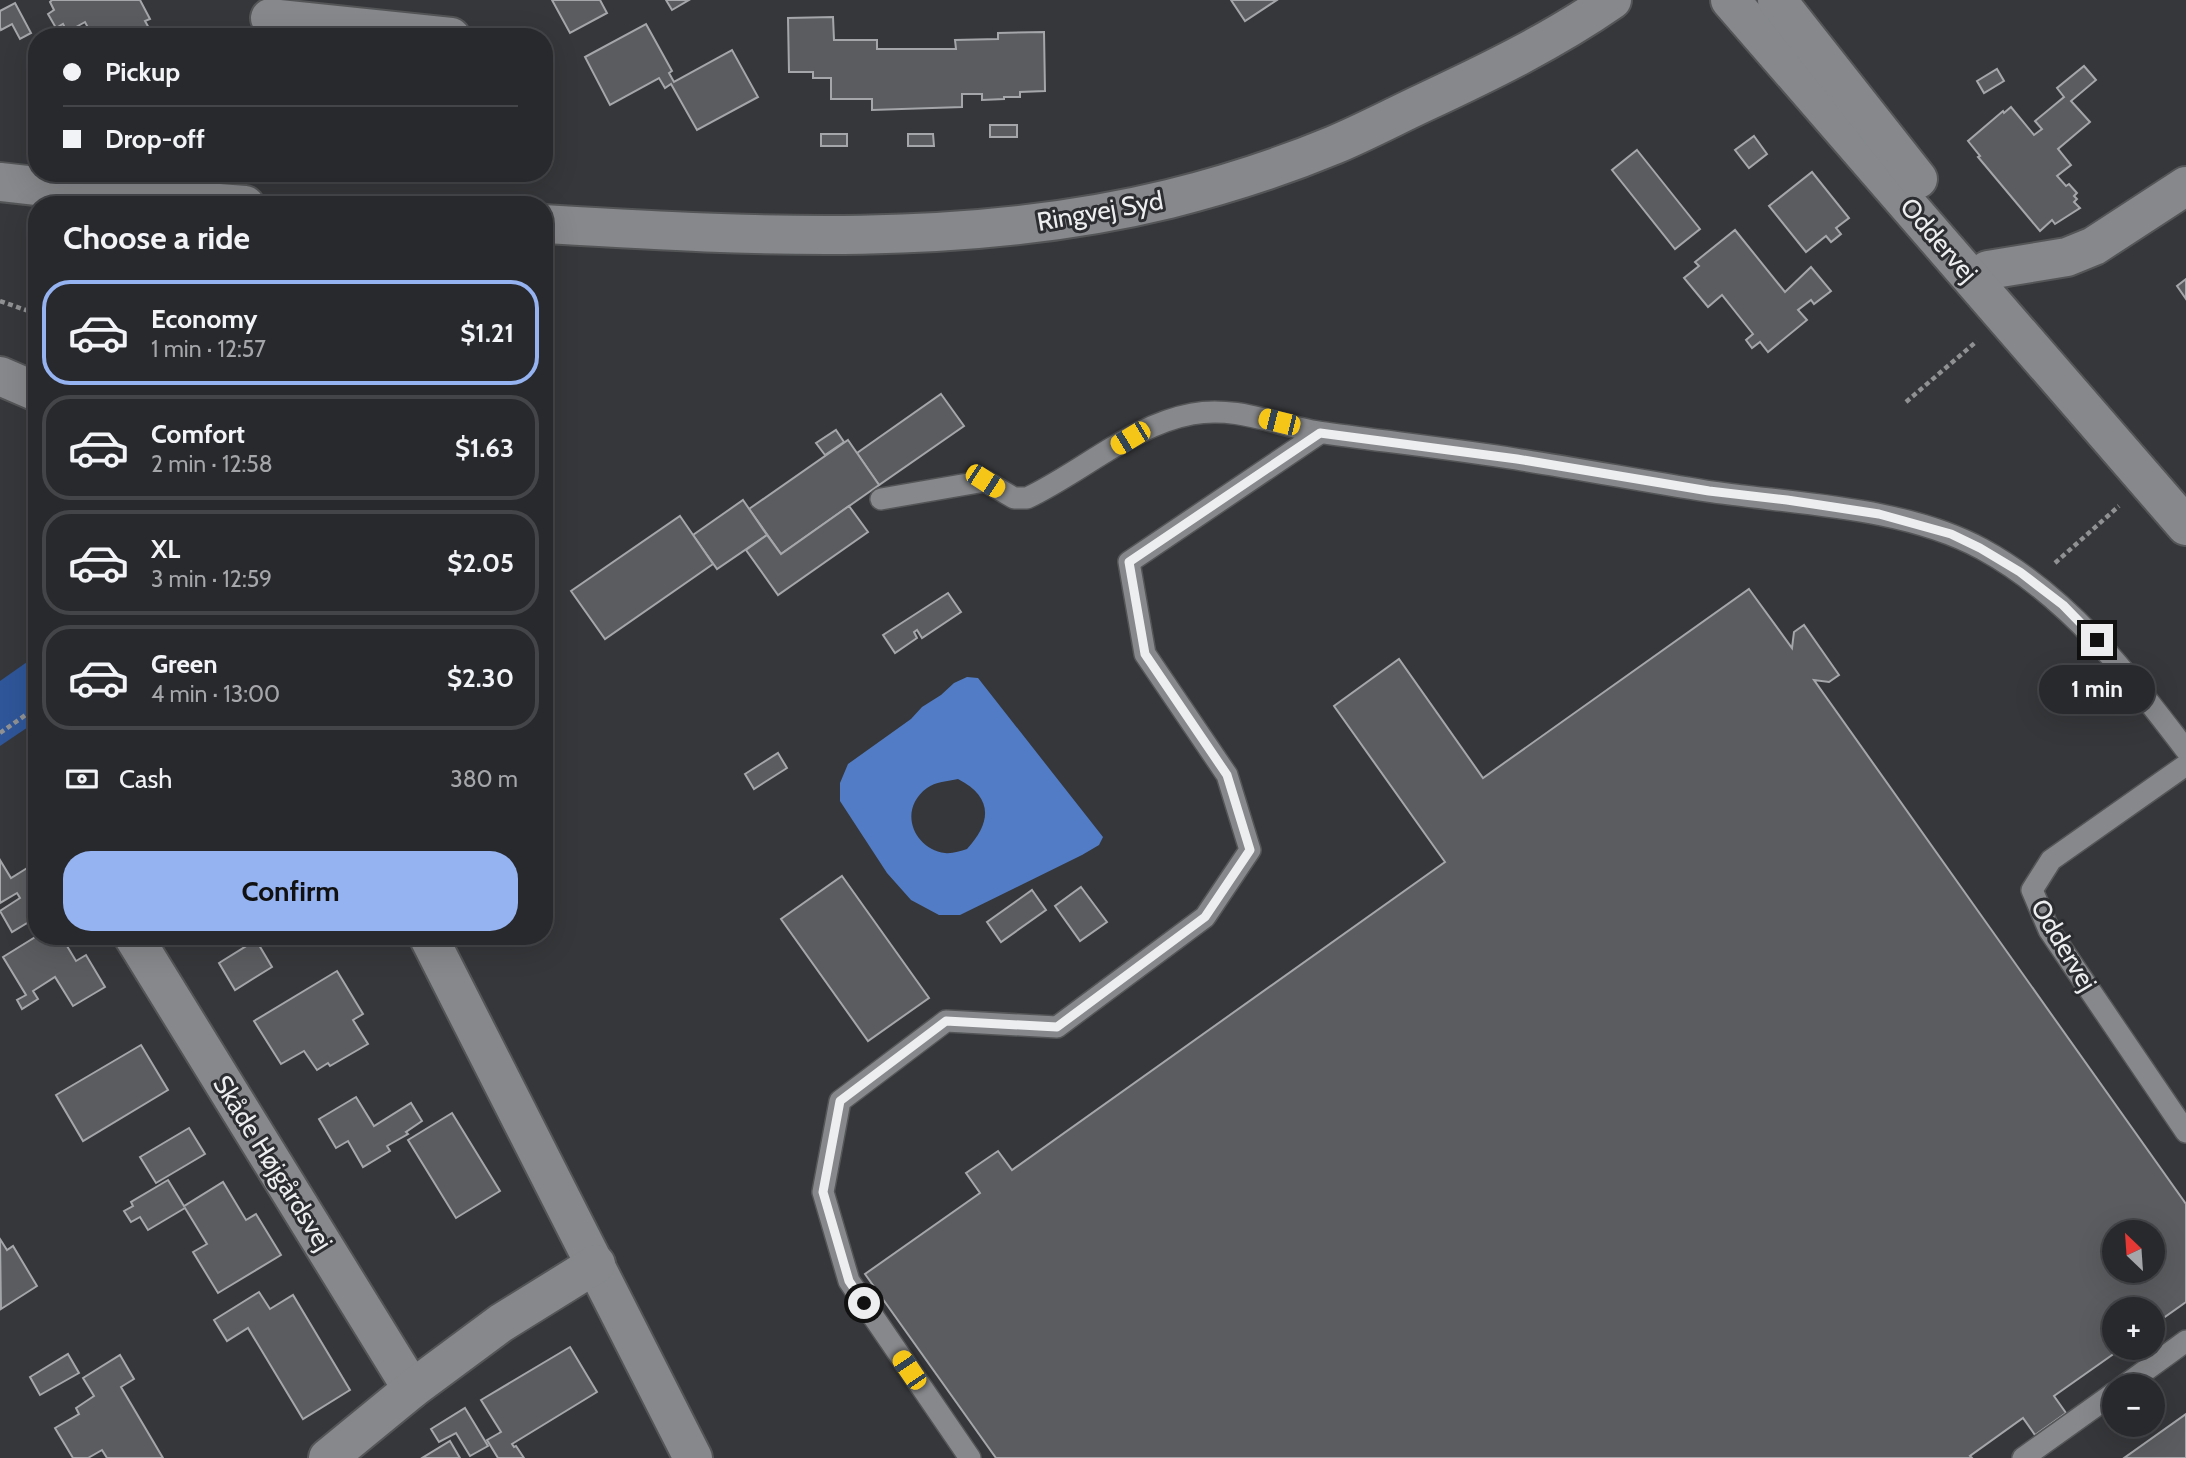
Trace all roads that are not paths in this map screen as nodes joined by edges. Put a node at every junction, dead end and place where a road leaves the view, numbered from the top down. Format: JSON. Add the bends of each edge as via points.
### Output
{"nodes":[{"id":1,"x":1612,"y":0,"type":"edge"},
{"id":2,"x":1730,"y":0,"type":"edge"},
{"id":3,"x":1777,"y":0,"type":"edge"},
{"id":4,"x":343,"y":13,"type":"edge"},
{"id":5,"x":270,"y":18,"type":"dead end"},
{"id":6,"x":410,"y":28,"type":"edge"},
{"id":7,"x":0,"y":182,"type":"edge"},
{"id":8,"x":2186,"y":186,"type":"edge"},
{"id":9,"x":126,"y":196,"type":"edge"},
{"id":10,"x":553,"y":225,"type":"edge"},
{"id":11,"x":1988,"y":270,"type":"junction"},
{"id":12,"x":0,"y":376,"type":"edge"},
{"id":13,"x":28,"y":388,"type":"edge"},
{"id":14,"x":1320,"y":433,"type":"junction"},
{"id":15,"x":2148,"y":481,"type":"junction"},
{"id":16,"x":881,"y":499,"type":"dead end"},
{"id":17,"x":2186,"y":526,"type":"edge"},
{"id":18,"x":2186,"y":750,"type":"edge"},
{"id":19,"x":2186,"y":765,"type":"edge"},
{"id":20,"x":139,"y":945,"type":"edge"},
{"id":21,"x":433,"y":945,"type":"edge"},
{"id":22,"x":2186,"y":1132,"type":"edge"},
{"id":23,"x":596,"y":1264,"type":"junction"},
{"id":24,"x":2186,"y":1342,"type":"edge"},
{"id":25,"x":2141,"y":1374,"type":"edge"},
{"id":26,"x":412,"y":1389,"type":"junction"},
{"id":27,"x":2102,"y":1402,"type":"edge"},
{"id":28,"x":328,"y":1458,"type":"edge"},
{"id":29,"x":693,"y":1458,"type":"edge"},
{"id":30,"x":970,"y":1458,"type":"edge"},
{"id":31,"x":2023,"y":1458,"type":"edge"}],
"edges":[{"from":1,"to":10,"type":"main road","name":"Ringvej Syd","via":[[1516,59],[1334,145],[1244,178],[1168,199],[1069,219],[884,235],[705,233]]},
{"from":2,"to":15,"type":"main road","name":"Oddervej"},
{"from":3,"to":11,"type":"main road","name":"Oddervej"},
{"from":4,"to":5,"type":"main road"},
{"from":4,"to":6,"type":"main road"},
{"from":7,"to":9,"type":"main road"},
{"from":8,"to":11,"type":"main road","via":[[2114,234],[2067,257]]},
{"from":11,"to":15,"type":"main road","name":"Oddervej"},
{"from":12,"to":13,"type":"main road"},
{"from":14,"to":16,"type":"lane","via":[[1219,411],[1191,414],[1130,438],[1027,498],[1014,498],[985,481]]},
{"from":14,"to":18,"type":"lane","via":[[1879,514],[1951,534],[1980,548],[2063,605],[2139,688]]},
{"from":14,"to":30,"type":"lane","via":[[1129,562],[1145,654],[1227,775],[1250,850],[1205,917],[1057,1027],[946,1021],[840,1101],[823,1192],[849,1281]]},
{"from":15,"to":17,"type":"main road","name":"Oddervej"},
{"from":19,"to":22,"type":"lane","name":"Oddervej","via":[[2051,860],[2032,890],[2049,930]]},
{"from":20,"to":26,"type":"main road","name":"Skåde Højgårdsvej"},
{"from":21,"to":23,"type":"main road"},
{"from":23,"to":26,"type":"main road","via":[[501,1323]]},
{"from":23,"to":29,"type":"main road"},
{"from":24,"to":25,"type":"lane"},
{"from":26,"to":28,"type":"main road"},
{"from":27,"to":31,"type":"lane"}]}
